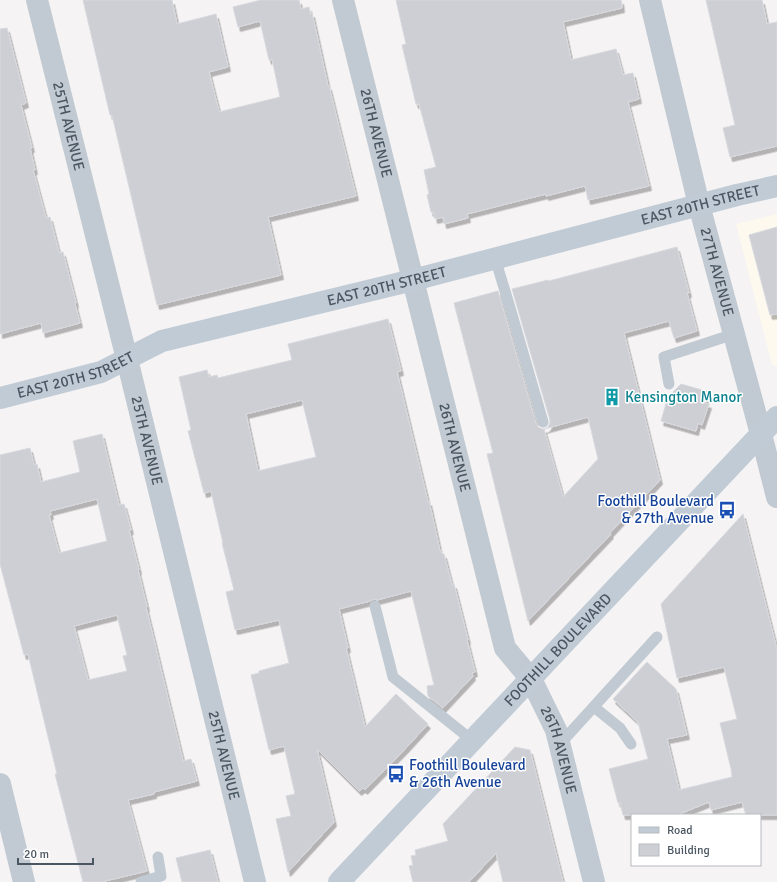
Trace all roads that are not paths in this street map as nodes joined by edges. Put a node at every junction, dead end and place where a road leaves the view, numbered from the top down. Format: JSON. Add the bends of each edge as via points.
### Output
{"nodes":[{"id":1,"x":37,"y":0,"type":"edge"},
{"id":2,"x":343,"y":0,"type":"edge"},
{"id":3,"x":650,"y":0,"type":"edge"},
{"id":4,"x":777,"y":186,"type":"edge"},
{"id":5,"x":699,"y":205,"type":"junction"},
{"id":6,"x":495,"y":258,"type":"junction"},
{"id":7,"x":413,"y":280,"type":"junction"},
{"id":8,"x":734,"y":334,"type":"junction"},
{"id":9,"x":127,"y":359,"type":"junction"},
{"id":10,"x":669,"y":384,"type":"dead end"},
{"id":11,"x":0,"y":398,"type":"edge"},
{"id":12,"x":542,"y":422,"type":"dead end"},
{"id":13,"x":773,"y":423,"type":"edge"},
{"id":14,"x":777,"y":497,"type":"edge"},
{"id":15,"x":375,"y":606,"type":"dead end"},
{"id":16,"x":656,"y":637,"type":"dead end"},
{"id":17,"x":531,"y":679,"type":"junction"},
{"id":18,"x":594,"y":707,"type":"junction"},
{"id":19,"x":472,"y":741,"type":"junction"},
{"id":20,"x":631,"y":744,"type":"dead end"},
{"id":21,"x":560,"y":745,"type":"junction"},
{"id":22,"x":0,"y":784,"type":"edge"},
{"id":23,"x":158,"y":857,"type":"dead end"},
{"id":24,"x":24,"y":882,"type":"edge"},
{"id":25,"x":141,"y":882,"type":"edge"},
{"id":26,"x":255,"y":882,"type":"edge"},
{"id":27,"x":339,"y":882,"type":"edge"},
{"id":28,"x":594,"y":882,"type":"edge"}],
"edges":[{"from":1,"to":9,"type":"street","name":"25TH AVENUE"},
{"from":2,"to":7,"type":"street","name":"26TH AVENUE"},
{"from":3,"to":5,"type":"street","name":"27TH AVENUE"},
{"from":4,"to":5,"type":"street","name":"EAST 20TH STREET"},
{"from":5,"to":6,"type":"street","name":"EAST 20TH STREET"},
{"from":5,"to":8,"type":"street","name":"27TH AVENUE"},
{"from":6,"to":7,"type":"street","name":"EAST 20TH STREET"},
{"from":6,"to":12,"type":"lane"},
{"from":7,"to":9,"type":"street","name":"EAST 20TH STREET","via":[[162,341]]},
{"from":7,"to":17,"type":"street","name":"26TH AVENUE","via":[[505,648]]},
{"from":8,"to":10,"type":"lane","via":[[664,357]]},
{"from":8,"to":13,"type":"street","name":"27TH AVENUE"},
{"from":9,"to":11,"type":"street","name":"EAST 20TH STREET","via":[[101,372]]},
{"from":9,"to":26,"type":"street","name":"25TH AVENUE"},
{"from":13,"to":14,"type":"street","name":"27TH AVENUE"},
{"from":13,"to":17,"type":"street","name":"FOOTHILL BOULEVARD"},
{"from":15,"to":19,"type":"lane","via":[[393,677]]},
{"from":16,"to":18,"type":"lane"},
{"from":17,"to":19,"type":"street","name":"FOOTHILL BOULEVARD"},
{"from":17,"to":21,"type":"street","name":"26TH AVENUE","via":[[556,730]]},
{"from":18,"to":20,"type":"lane","via":[[620,728]]},
{"from":18,"to":21,"type":"lane"},
{"from":19,"to":27,"type":"street","name":"FOOTHILL BOULEVARD"},
{"from":21,"to":28,"type":"street","name":"26TH AVENUE"},
{"from":22,"to":24,"type":"street"},
{"from":23,"to":25,"type":"lane","via":[[161,876]]}]}
